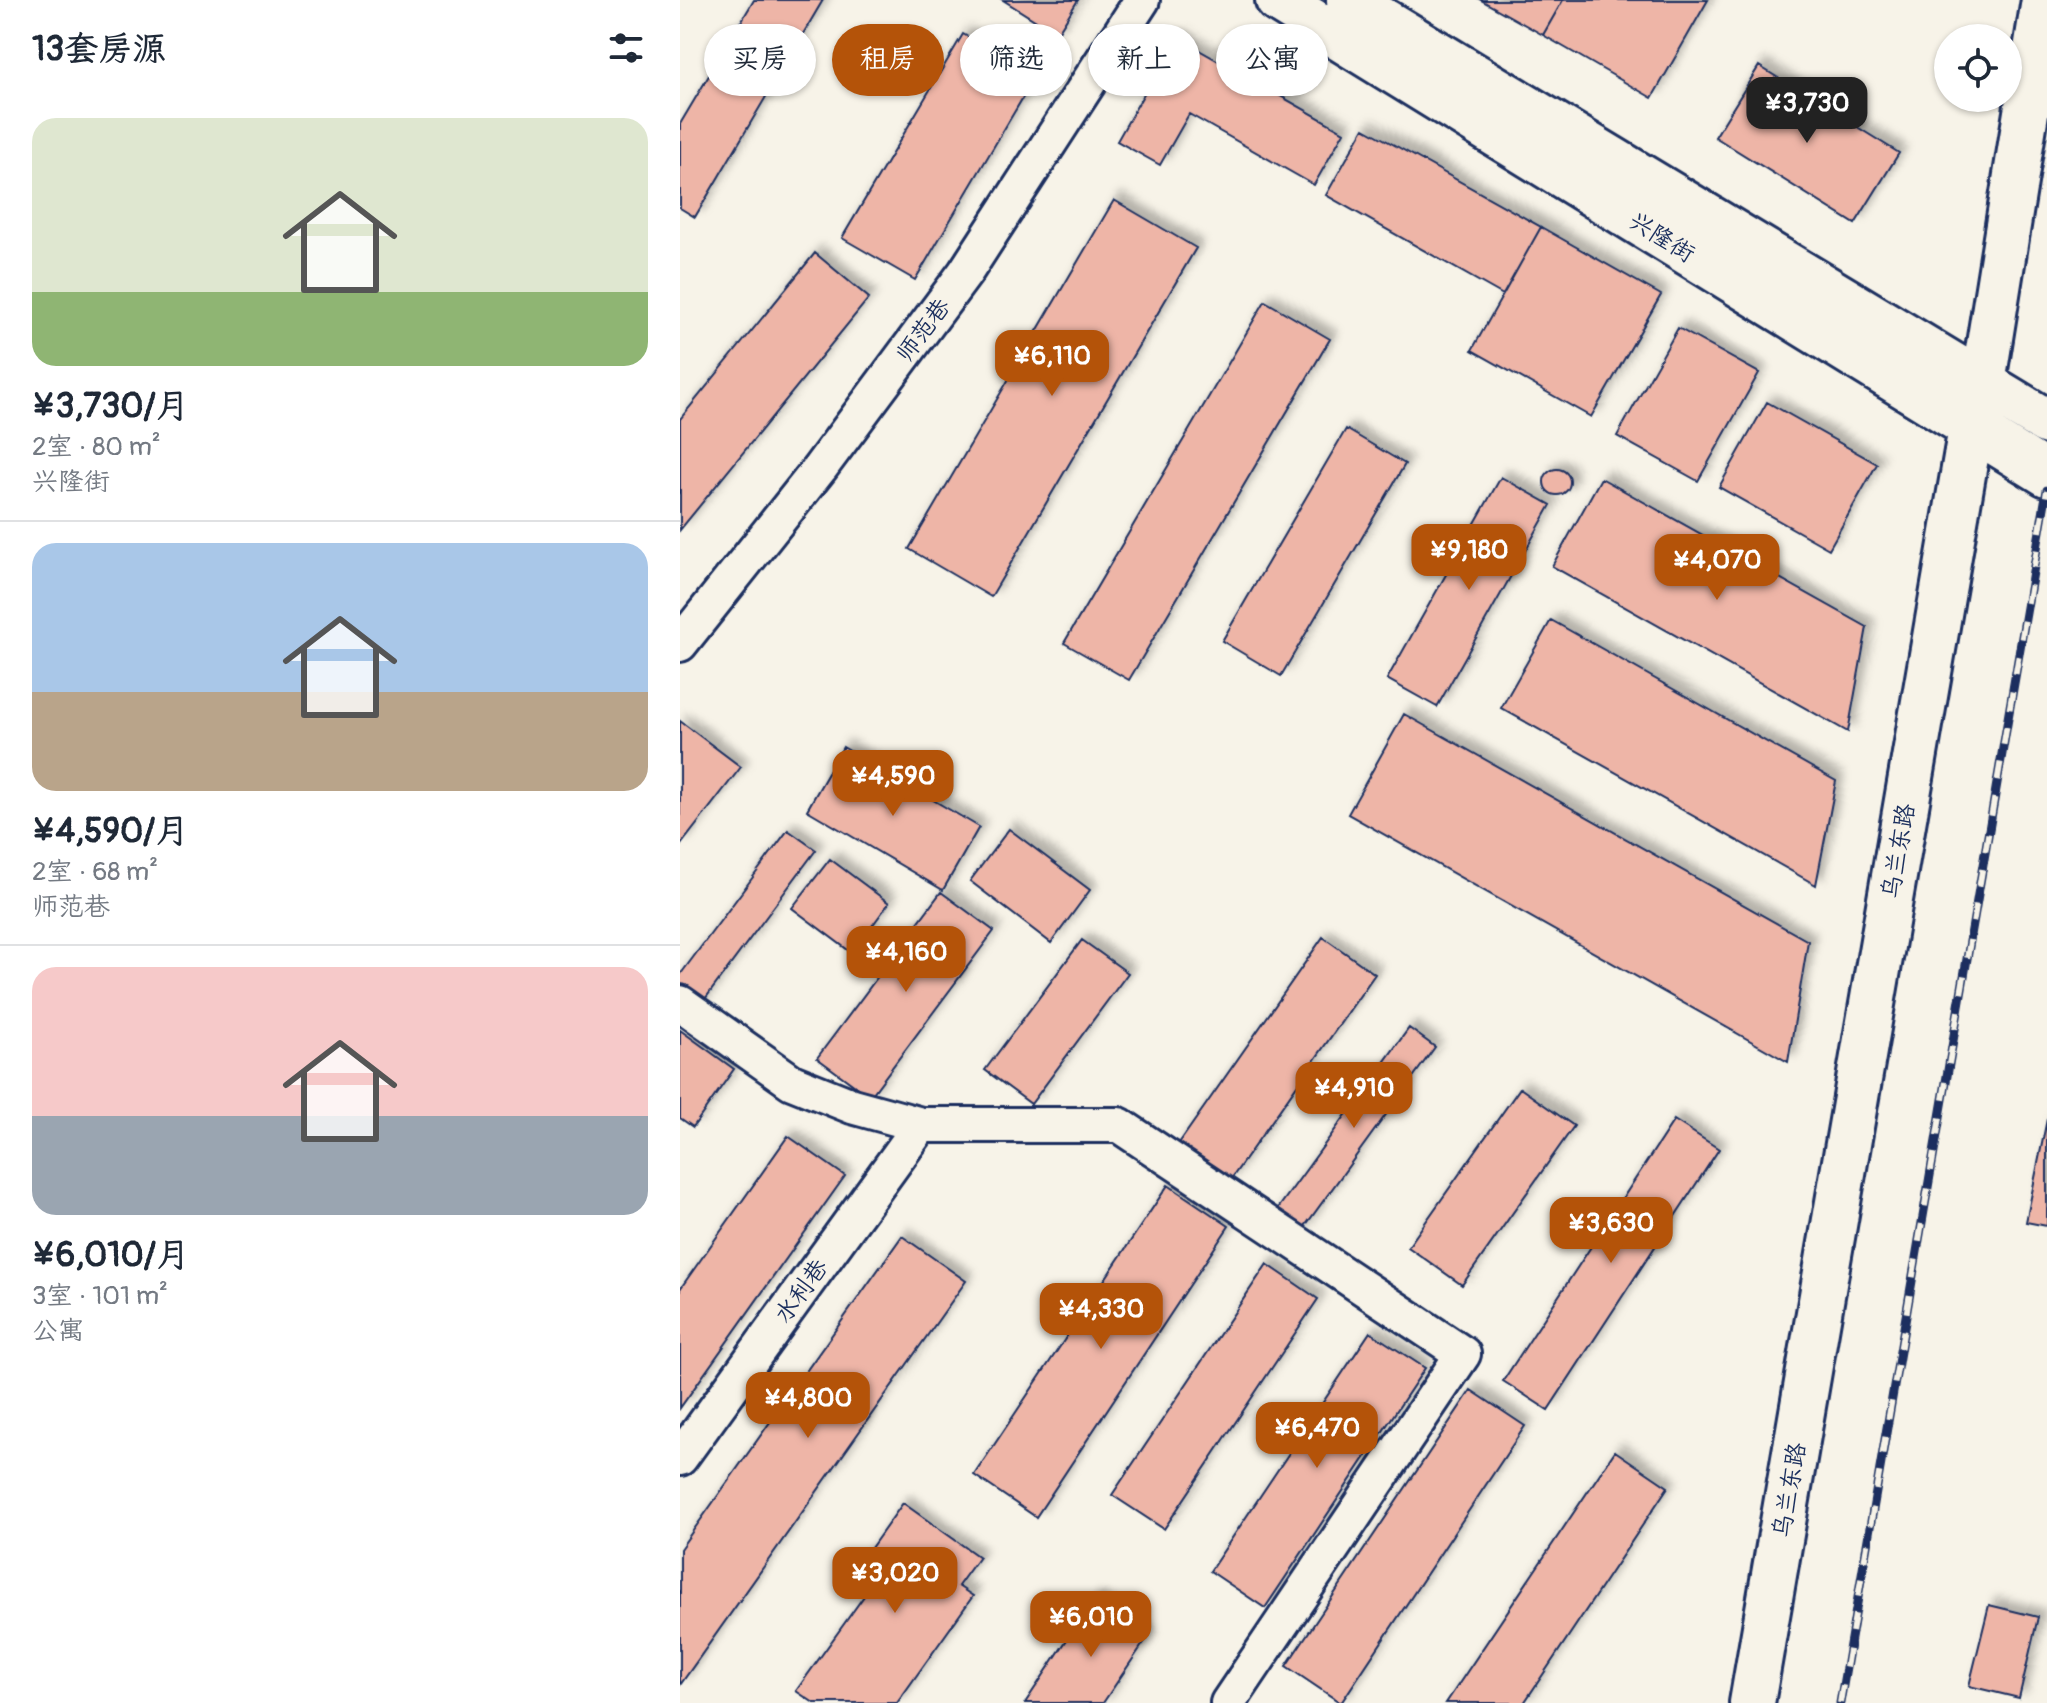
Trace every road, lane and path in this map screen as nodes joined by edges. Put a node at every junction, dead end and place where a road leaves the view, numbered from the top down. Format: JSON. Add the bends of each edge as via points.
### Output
{"nodes":[{"id":1,"x":1142,"y":0,"type":"edge"},
{"id":2,"x":1278,"y":0,"type":"edge"},
{"id":3,"x":1349,"y":0,"type":"edge"},
{"id":4,"x":2044,"y":0,"type":"edge"},
{"id":5,"x":1983,"y":382,"type":"junction"},
{"id":6,"x":2047,"y":422,"type":"edge"},
{"id":7,"x":1971,"y":428,"type":"junction"},
{"id":8,"x":2047,"y":474,"type":"edge"},
{"id":9,"x":680,"y":644,"type":"edge"},
{"id":10,"x":680,"y":1003,"type":"edge"},
{"id":11,"x":921,"y":1125,"type":"junction"},
{"id":12,"x":680,"y":1458,"type":"edge"},
{"id":13,"x":1228,"y":1703,"type":"edge"},
{"id":14,"x":1752,"y":1703,"type":"edge"}],
"edges":[{"from":1,"to":9,"type":"street","name":"师范巷","via":[[965,273]]},
{"from":2,"to":7,"type":"main road","name":"兴隆街"},
{"from":3,"to":5,"type":"main road","name":"兴隆街"},
{"from":4,"to":5,"type":"main road","name":"乌兰东路"},
{"from":5,"to":6,"type":"main road","name":"兴隆街"},
{"from":5,"to":7,"type":"main road","name":"乌兰东路"},
{"from":7,"to":8,"type":"main road","name":"兴隆街"},
{"from":7,"to":14,"type":"main road","name":"乌兰东路"},
{"from":10,"to":11,"type":"street","via":[[792,1082]]},
{"from":11,"to":12,"type":"street","name":"水利巷"},
{"from":11,"to":13,"type":"street","via":[[1119,1125],[1463,1354]]}]}
